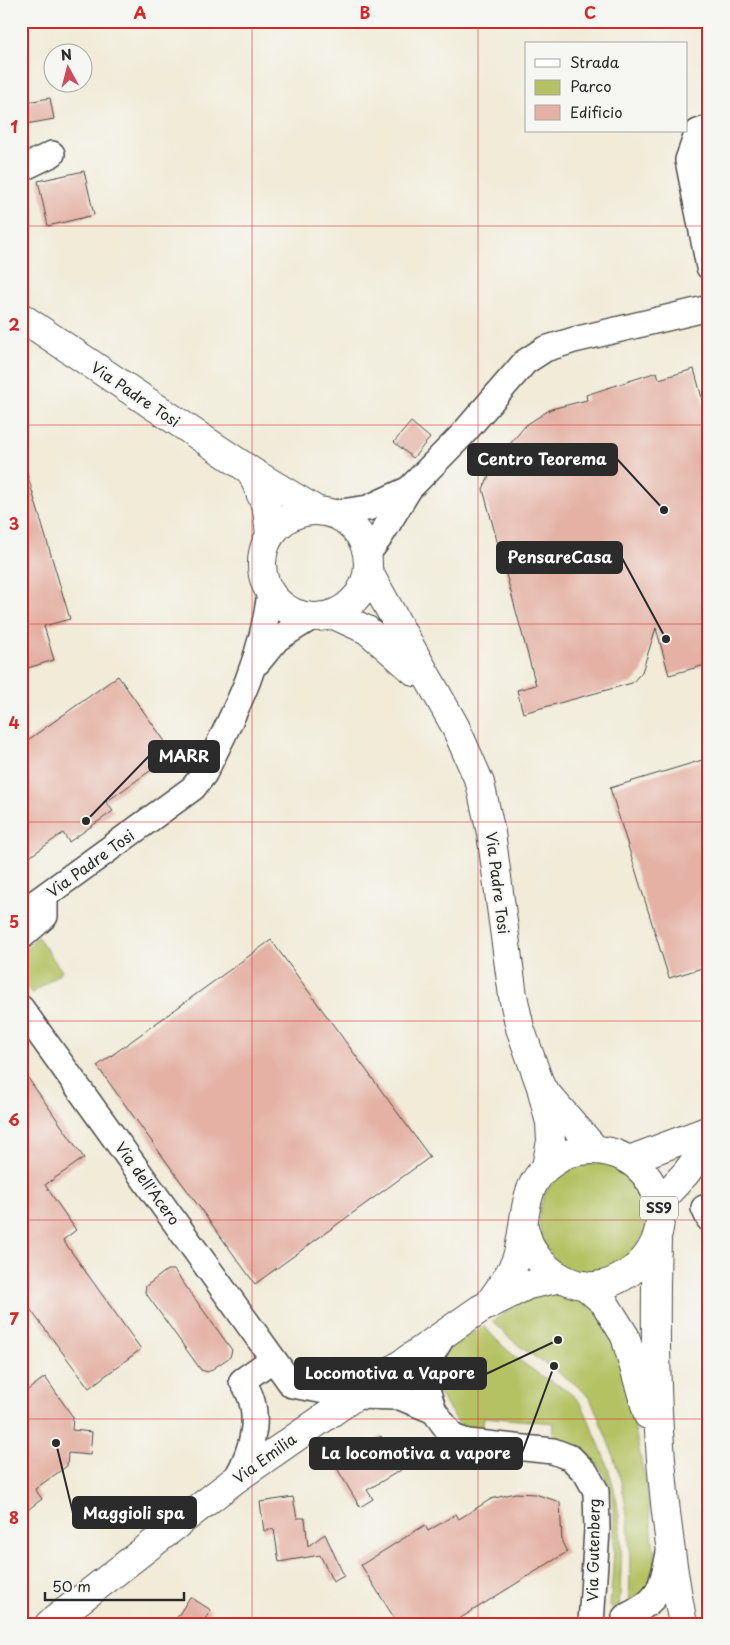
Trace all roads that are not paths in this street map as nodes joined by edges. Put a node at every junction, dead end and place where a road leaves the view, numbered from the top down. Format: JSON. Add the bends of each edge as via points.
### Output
{"nodes":[{"id":1,"x":709,"y":128,"type":"edge"},
{"id":2,"x":52,"y":154,"type":"dead end"},
{"id":3,"x":21,"y":169,"type":"edge"},
{"id":4,"x":709,"y":267,"type":"edge"},
{"id":5,"x":709,"y":308,"type":"edge"},
{"id":6,"x":21,"y":317,"type":"edge"},
{"id":7,"x":250,"y":471,"type":"junction"},
{"id":8,"x":409,"y":489,"type":"junction"},
{"id":9,"x":325,"y":512,"type":"junction"},
{"id":10,"x":270,"y":535,"type":"junction"},
{"id":11,"x":368,"y":562,"type":"junction"},
{"id":12,"x":270,"y":592,"type":"junction"},
{"id":13,"x":322,"y":616,"type":"junction"},
{"id":14,"x":255,"y":666,"type":"junction"},
{"id":15,"x":431,"y":686,"type":"junction"},
{"id":16,"x":35,"y":892,"type":"edge"},
{"id":17,"x":21,"y":913,"type":"edge"},
{"id":18,"x":21,"y":937,"type":"edge"},
{"id":19,"x":21,"y":1008,"type":"edge"},
{"id":20,"x":541,"y":1087,"type":"junction"},
{"id":21,"x":709,"y":1130,"type":"edge"},
{"id":22,"x":709,"y":1142,"type":"edge"},
{"id":23,"x":595,"y":1149,"type":"junction"},
{"id":24,"x":629,"y":1160,"type":"junction"},
{"id":25,"x":546,"y":1167,"type":"junction"},
{"id":26,"x":659,"y":1202,"type":"junction"},
{"id":27,"x":524,"y":1227,"type":"junction"},
{"id":28,"x":657,"y":1238,"type":"junction"},
{"id":29,"x":572,"y":1281,"type":"junction"},
{"id":30,"x":488,"y":1305,"type":"junction"},
{"id":31,"x":444,"y":1336,"type":"junction"},
{"id":32,"x":273,"y":1359,"type":"junction"},
{"id":33,"x":354,"y":1396,"type":"junction"},
{"id":34,"x":434,"y":1411,"type":"junction"},
{"id":35,"x":660,"y":1455,"type":"junction"},
{"id":36,"x":236,"y":1479,"type":"junction"},
{"id":37,"x":669,"y":1553,"type":"junction"},
{"id":38,"x":592,"y":1620,"type":"edge"},
{"id":39,"x":635,"y":1620,"type":"edge"},
{"id":40,"x":49,"y":1624,"type":"edge"},
{"id":41,"x":683,"y":1624,"type":"edge"}],
"edges":[{"from":1,"to":4,"type":"street","via":[[698,132],[688,160]]},
{"from":2,"to":3,"type":"street"},
{"from":5,"to":8,"type":"street","via":[[545,349],[525,362],[462,435]]},
{"from":6,"to":7,"type":"main road","name":"Via Padre Tosi"},
{"from":7,"to":9,"type":"main road","name":"Via Padre Tosi"},
{"from":7,"to":10,"type":"main road","name":"Via Padre Tosi","via":[[268,508]]},
{"from":8,"to":9,"type":"street","via":[[368,508]]},
{"from":8,"to":11,"type":"street"},
{"from":9,"to":10,"type":"main road","via":[[298,513],[282,522]]},
{"from":9,"to":11,"type":"main road","name":"Via Padre Tosi","via":[[350,522],[361,536]]},
{"from":10,"to":12,"type":"main road","name":"Via Padre Tosi","via":[[262,564]]},
{"from":11,"to":13,"type":"main road","name":"Via Padre Tosi","via":[[364,585],[356,598],[345,608]]},
{"from":11,"to":15,"type":"main road","name":"Via Padre Tosi"},
{"from":12,"to":13,"type":"main road","name":"Via Padre Tosi","via":[[281,605],[296,613]]},
{"from":12,"to":14,"type":"street","name":"Via Padre Tosi","via":[[266,625]]},
{"from":13,"to":14,"type":"street","name":"Via Padre Tosi","via":[[277,639]]},
{"from":13,"to":15,"type":"main road","name":"Via Padre Tosi","via":[[367,630]]},
{"from":14,"to":16,"type":"street","name":"Via Padre Tosi","via":[[208,765],[193,788]]},
{"from":15,"to":20,"type":"main road","name":"Via Padre Tosi","via":[[455,726],[480,783],[491,833],[513,996]]},
{"from":16,"to":17,"type":"street","name":"Via Padre Tosi"},
{"from":16,"to":18,"type":"street","via":[[45,916]]},
{"from":19,"to":32,"type":"street","name":"Via dell'Acero"},
{"from":20,"to":23,"type":"main road","name":"Via Padre Tosi"},
{"from":20,"to":25,"type":"main road","name":"Via Padre Tosi","via":[[550,1132]]},
{"from":21,"to":24,"type":"main road"},
{"from":22,"to":26,"type":"main road","number":"SS9"},
{"from":23,"to":24,"type":"main road","name":"Via Emilia","number":"SS9","via":[[613,1152]]},
{"from":23,"to":25,"type":"main road","name":"Via Emilia","number":"SS9","via":[[569,1153]]},
{"from":24,"to":26,"type":"main road","name":"Via Emilia","number":"SS9","via":[[653,1186]]},
{"from":25,"to":27,"type":"main road","name":"Via Emilia","number":"SS9","via":[[528,1194]]},
{"from":26,"to":28,"type":"main road","name":"Via Emilia","number":"SS9"},
{"from":27,"to":29,"type":"main road","name":"Via Emilia","number":"SS9","via":[[531,1248],[544,1265]]},
{"from":27,"to":30,"type":"main road","name":"Via Emilia","number":"SS9","via":[[515,1262]]},
{"from":28,"to":29,"type":"main road","name":"Via Emilia","number":"SS9","via":[[646,1258],[629,1275],[607,1284]]},
{"from":28,"to":35,"type":"main road","via":[[655,1320]]},
{"from":29,"to":30,"type":"main road","name":"Via Emilia","number":"SS9","via":[[528,1286]]},
{"from":29,"to":35,"type":"main road","via":[[604,1302],[625,1336]]},
{"from":30,"to":31,"type":"main road","name":"Via Emilia","number":"SS9"},
{"from":31,"to":33,"type":"main road","name":"Via Emilia","number":"SS9"},
{"from":31,"to":34,"type":"street","name":"Via Gutenberg","via":[[425,1366],[425,1384]]},
{"from":32,"to":33,"type":"street","name":"Via dell'Acero","via":[[292,1385]]},
{"from":32,"to":36,"type":"street","via":[[242,1381],[251,1393],[255,1407],[248,1457]]},
{"from":33,"to":34,"type":"street","via":[[400,1397]]},
{"from":33,"to":36,"type":"main road","name":"Via Emilia","number":"SS9"},
{"from":34,"to":38,"type":"street","name":"Via Gutenberg","via":[[453,1437],[468,1442],[553,1451],[571,1458],[586,1473],[596,1492],[598,1530]]},
{"from":35,"to":37,"type":"main road"},
{"from":36,"to":40,"type":"main road","name":"Via Emilia","number":"SS9"},
{"from":37,"to":39,"type":"street","via":[[662,1584]]},
{"from":37,"to":41,"type":"main road"},
{"from":38,"to":39,"type":"street"}]}
